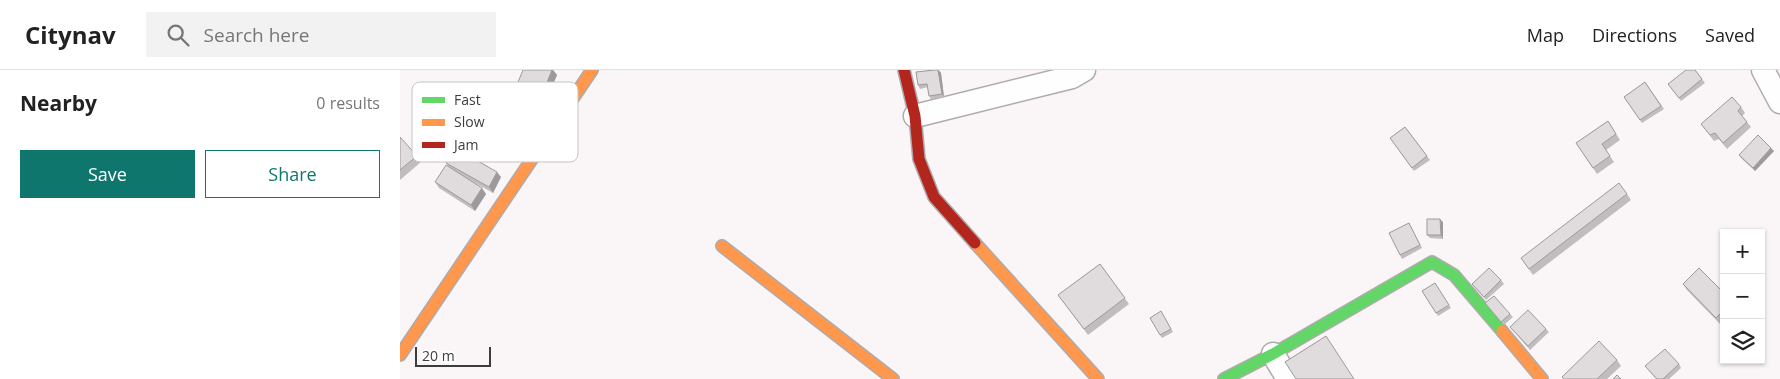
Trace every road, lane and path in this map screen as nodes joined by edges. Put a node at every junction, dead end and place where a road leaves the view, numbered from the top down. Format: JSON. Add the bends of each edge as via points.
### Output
{"nodes":[{"id":1,"x":592,"y":70,"type":"edge"},
{"id":2,"x":904,"y":70,"type":"edge"},
{"id":3,"x":1084,"y":70,"type":"edge"},
{"id":4,"x":1764,"y":70,"type":"edge"},
{"id":5,"x":578,"y":91,"type":"edge"},
{"id":6,"x":1780,"y":102,"type":"edge"},
{"id":7,"x":914,"y":116,"type":"junction"},
{"id":8,"x":530,"y":162,"type":"edge"},
{"id":9,"x":722,"y":246,"type":"dead end"},
{"id":10,"x":1273,"y":354,"type":"junction"},
{"id":11,"x":400,"y":355,"type":"edge"},
{"id":12,"x":893,"y":379,"type":"edge"},
{"id":13,"x":1098,"y":379,"type":"edge"},
{"id":14,"x":1224,"y":379,"type":"edge"},
{"id":15,"x":1288,"y":379,"type":"edge"},
{"id":16,"x":1542,"y":379,"type":"edge"}],
"edges":[{"from":1,"to":5,"type":"street"},
{"from":2,"to":7,"type":"street"},
{"from":3,"to":7,"type":"street","via":[[1072,77]]},
{"from":4,"to":6,"type":"street"},
{"from":7,"to":13,"type":"street","via":[[919,159],[934,197]]},
{"from":8,"to":11,"type":"street"},
{"from":9,"to":12,"type":"street"},
{"from":10,"to":14,"type":"street"},
{"from":10,"to":15,"type":"street"},
{"from":10,"to":16,"type":"street","via":[[1432,262],[1454,275]]}]}
